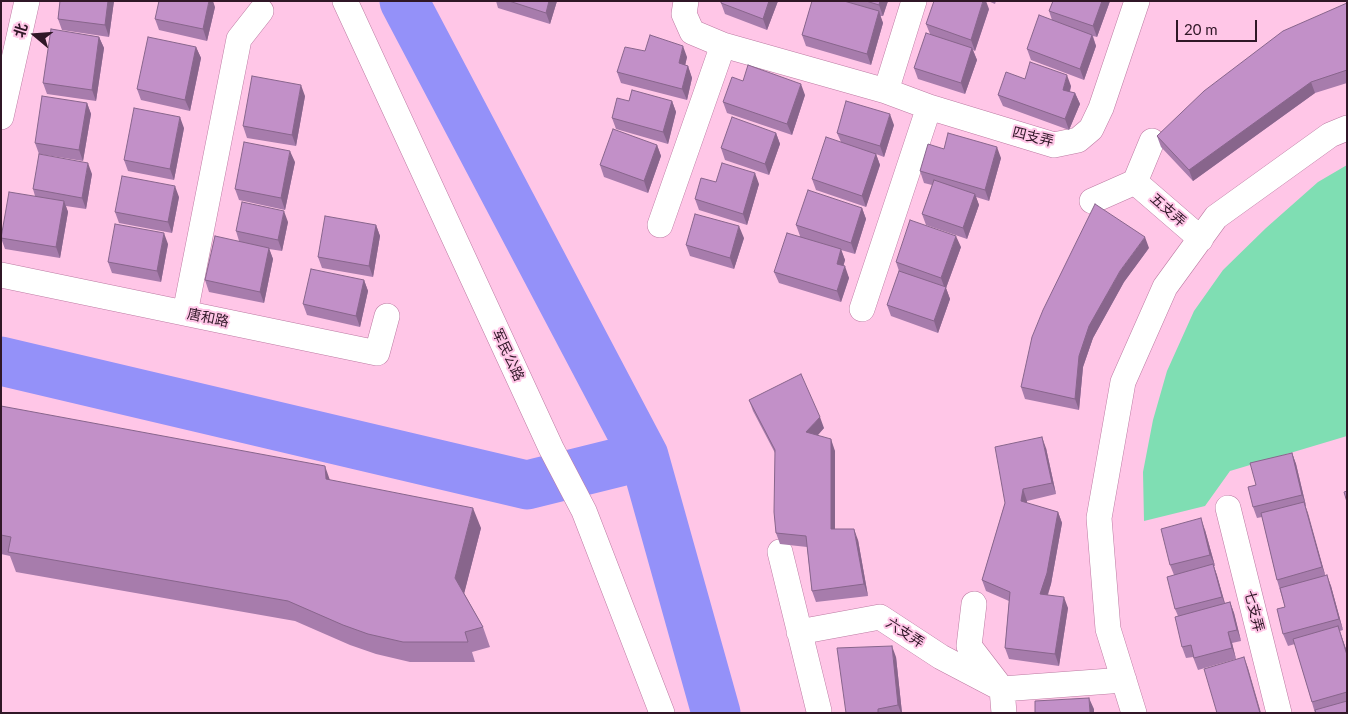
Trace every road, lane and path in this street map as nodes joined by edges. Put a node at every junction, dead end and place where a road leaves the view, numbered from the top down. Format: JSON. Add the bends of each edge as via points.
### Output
{"nodes":[{"id":1,"x":27,"y":1,"type":"edge"},
{"id":2,"x":345,"y":1,"type":"edge"},
{"id":3,"x":686,"y":1,"type":"edge"},
{"id":4,"x":914,"y":1,"type":"edge"},
{"id":5,"x":1137,"y":1,"type":"edge"},
{"id":6,"x":260,"y":11,"type":"dead end"},
{"id":7,"x":723,"y":45,"type":"junction"},
{"id":8,"x":886,"y":91,"type":"junction"},
{"id":9,"x":929,"y":107,"type":"junction"},
{"id":10,"x":1,"y":117,"type":"edge"},
{"id":11,"x":1347,"y":128,"type":"edge"},
{"id":12,"x":1152,"y":140,"type":"dead end"},
{"id":13,"x":1135,"y":182,"type":"junction"},
{"id":14,"x":1092,"y":201,"type":"dead end"},
{"id":15,"x":660,"y":225,"type":"dead end"},
{"id":16,"x":1200,"y":239,"type":"junction"},
{"id":17,"x":1,"y":275,"type":"edge"},
{"id":18,"x":862,"y":309,"type":"dead end"},
{"id":19,"x":185,"y":313,"type":"junction"},
{"id":20,"x":387,"y":316,"type":"dead end"},
{"id":21,"x":1228,"y":508,"type":"dead end"},
{"id":22,"x":780,"y":552,"type":"dead end"},
{"id":23,"x":974,"y":604,"type":"dead end"},
{"id":24,"x":799,"y":632,"type":"junction"},
{"id":25,"x":1124,"y":680,"type":"junction"},
{"id":26,"x":1003,"y":701,"type":"edge"},
{"id":27,"x":819,"y":711,"type":"dead end"},
{"id":28,"x":662,"y":713,"type":"edge"},
{"id":29,"x":1134,"y":713,"type":"edge"},
{"id":30,"x":1279,"y":713,"type":"edge"}],
"edges":[{"from":1,"to":10,"type":"street"},
{"from":2,"to":28,"type":"street","name":"军民公路","via":[[551,448],[584,511]]},
{"from":3,"to":7,"type":"street","name":"四支弄","via":[[684,14],[692,32]]},
{"from":4,"to":8,"type":"street"},
{"from":5,"to":9,"type":"street","name":"四支弄","via":[[1101,108],[1091,129],[1078,140],[1054,145]]},
{"from":6,"to":19,"type":"street","via":[[239,38]]},
{"from":7,"to":8,"type":"street","name":"四支弄"},
{"from":7,"to":15,"type":"street"},
{"from":8,"to":9,"type":"street","name":"四支弄"},
{"from":9,"to":18,"type":"street"},
{"from":11,"to":16,"type":"street","via":[[1330,135],[1216,217]]},
{"from":12,"to":13,"type":"street"},
{"from":13,"to":14,"type":"street"},
{"from":13,"to":16,"type":"street","name":"五支弄"},
{"from":16,"to":25,"type":"street","via":[[1165,287],[1123,382],[1099,518],[1108,629]]},
{"from":17,"to":19,"type":"street","name":"唐和路"},
{"from":19,"to":20,"type":"street","name":"唐和路","via":[[376,353]]},
{"from":21,"to":30,"type":"street","name":"七支弄"},
{"from":22,"to":24,"type":"street"},
{"from":23,"to":26,"type":"street","via":[[969,646]]},
{"from":24,"to":26,"type":"street","name":"六支弄","via":[[880,617]]},
{"from":24,"to":27,"type":"street"},
{"from":25,"to":26,"type":"street"},
{"from":25,"to":29,"type":"street"}]}
